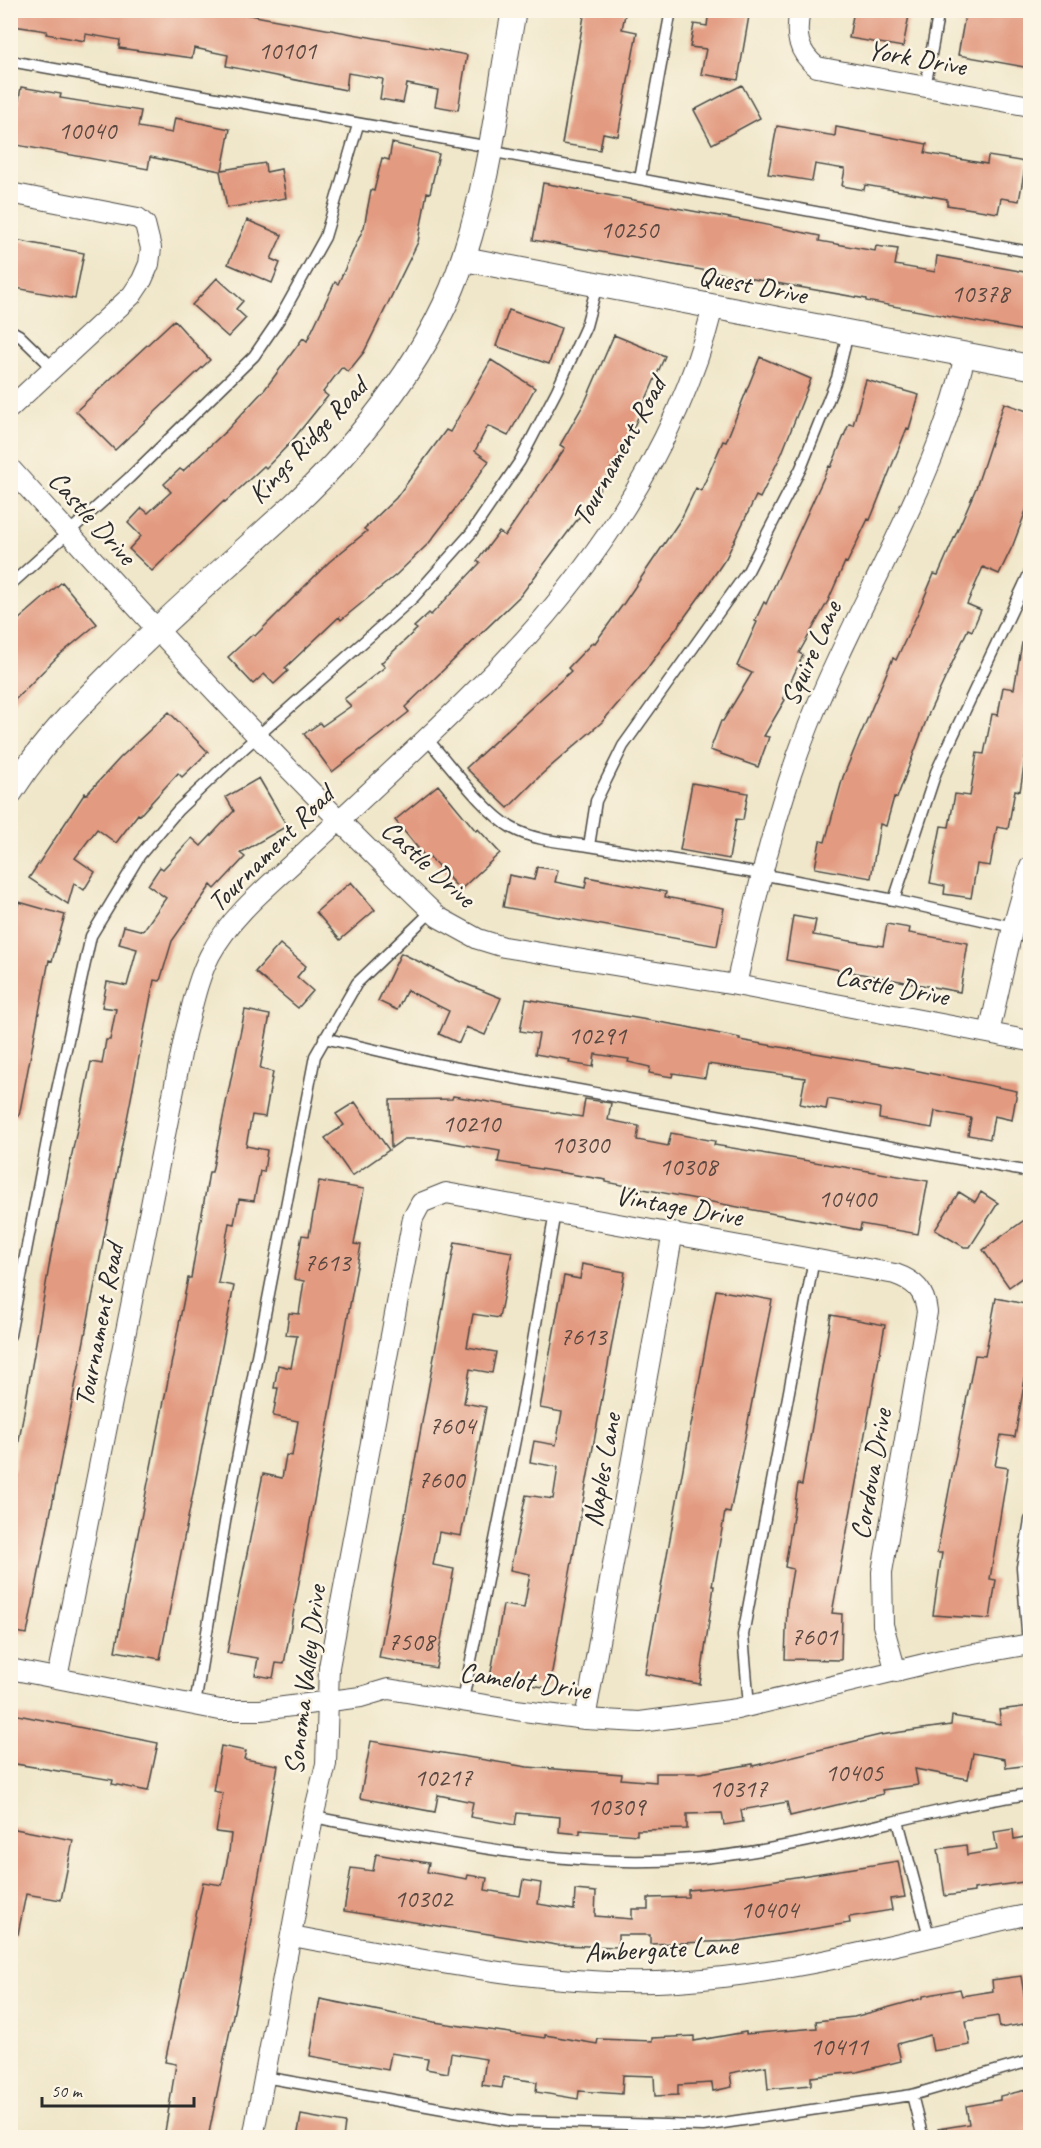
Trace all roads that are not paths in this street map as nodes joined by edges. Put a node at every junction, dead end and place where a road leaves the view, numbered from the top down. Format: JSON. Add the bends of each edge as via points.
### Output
{"nodes":[{"id":1,"x":514,"y":10,"type":"edge"},
{"id":2,"x":671,"y":10,"type":"edge"},
{"id":3,"x":800,"y":10,"type":"edge"},
{"id":4,"x":939,"y":10,"type":"edge"},
{"id":5,"x":10,"y":61,"type":"edge"},
{"id":6,"x":925,"y":88,"type":"junction"},
{"id":7,"x":1030,"y":106,"type":"edge"},
{"id":8,"x":358,"y":125,"type":"junction"},
{"id":9,"x":489,"y":149,"type":"junction"},
{"id":10,"x":640,"y":179,"type":"junction"},
{"id":11,"x":10,"y":193,"type":"edge"},
{"id":12,"x":1030,"y":252,"type":"edge"},
{"id":13,"x":464,"y":258,"type":"junction"},
{"id":14,"x":597,"y":285,"type":"junction"},
{"id":15,"x":713,"y":307,"type":"junction"},
{"id":16,"x":10,"y":330,"type":"edge"},
{"id":17,"x":848,"y":333,"type":"junction"},
{"id":18,"x":965,"y":356,"type":"junction"},
{"id":19,"x":1030,"y":367,"type":"edge"},
{"id":20,"x":53,"y":368,"type":"junction"},
{"id":21,"x":10,"y":408,"type":"edge"},
{"id":22,"x":10,"y":468,"type":"edge"},
{"id":23,"x":67,"y":531,"type":"junction"},
{"id":24,"x":1030,"y":572,"type":"edge"},
{"id":25,"x":10,"y":585,"type":"edge"},
{"id":26,"x":156,"y":629,"type":"junction"},
{"id":27,"x":259,"y":736,"type":"junction"},
{"id":28,"x":426,"y":738,"type":"junction"},
{"id":29,"x":10,"y":793,"type":"edge"},
{"id":30,"x":338,"y":819,"type":"junction"},
{"id":31,"x":589,"y":846,"type":"junction"},
{"id":32,"x":1030,"y":867,"type":"edge"},
{"id":33,"x":761,"y":874,"type":"junction"},
{"id":34,"x":894,"y":900,"type":"junction"},
{"id":35,"x":432,"y":911,"type":"junction"},
{"id":36,"x":1019,"y":923,"type":"edge"},
{"id":37,"x":736,"y":984,"type":"junction"},
{"id":38,"x":989,"y":1033,"type":"junction"},
{"id":39,"x":324,"y":1038,"type":"junction"},
{"id":40,"x":1030,"y":1041,"type":"edge"},
{"id":41,"x":1030,"y":1172,"type":"edge"},
{"id":42,"x":427,"y":1200,"type":"joint"},
{"id":43,"x":555,"y":1212,"type":"junction"},
{"id":44,"x":673,"y":1232,"type":"junction"},
{"id":45,"x":814,"y":1259,"type":"junction"},
{"id":46,"x":918,"y":1287,"type":"joint"},
{"id":47,"x":10,"y":1335,"type":"edge"},
{"id":48,"x":1030,"y":1520,"type":"edge"},
{"id":49,"x":1029,"y":1644,"type":"edge"},
{"id":50,"x":10,"y":1669,"type":"edge"},
{"id":51,"x":896,"y":1672,"type":"junction"},
{"id":52,"x":57,"y":1678,"type":"junction"},
{"id":53,"x":463,"y":1700,"type":"junction"},
{"id":54,"x":328,"y":1701,"type":"junction"},
{"id":55,"x":195,"y":1705,"type":"junction"},
{"id":56,"x":749,"y":1706,"type":"junction"},
{"id":57,"x":585,"y":1719,"type":"junction"},
{"id":58,"x":1030,"y":1794,"type":"edge"},
{"id":59,"x":313,"y":1817,"type":"junction"},
{"id":60,"x":898,"y":1821,"type":"junction"},
{"id":61,"x":1030,"y":1914,"type":"edge"},
{"id":62,"x":291,"y":1936,"type":"junction"},
{"id":63,"x":929,"y":1936,"type":"junction"},
{"id":64,"x":1030,"y":2061,"type":"edge"},
{"id":65,"x":264,"y":2077,"type":"junction"},
{"id":66,"x":912,"y":2095,"type":"junction"},
{"id":67,"x":253,"y":2138,"type":"edge"},
{"id":68,"x":923,"y":2138,"type":"edge"}],
"edges":[{"from":1,"to":9,"type":"street","name":"Kings Ridge Road"},
{"from":2,"to":10,"type":"lane"},
{"from":3,"to":6,"type":"street","name":"York Drive","via":[[798,46],[808,61],[826,70]]},
{"from":4,"to":6,"type":"lane"},
{"from":5,"to":8,"type":"lane"},
{"from":6,"to":7,"type":"street","name":"York Drive"},
{"from":8,"to":9,"type":"lane"},
{"from":8,"to":23,"type":"lane","via":[[325,237],[254,356],[129,478]]},
{"from":9,"to":10,"type":"lane"},
{"from":9,"to":13,"type":"street","name":"Kings Ridge Road"},
{"from":10,"to":12,"type":"lane"},
{"from":11,"to":20,"type":"street","via":[[126,214],[145,224],[149,235],[149,264],[132,295]]},
{"from":13,"to":14,"type":"street","name":"Quest Drive"},
{"from":13,"to":26,"type":"street","name":"Kings Ridge Road","via":[[403,376],[354,442],[295,503]]},
{"from":14,"to":15,"type":"street","name":"Quest Drive"},
{"from":14,"to":27,"type":"lane","via":[[586,326],[557,390],[520,461],[471,533],[414,597]]},
{"from":15,"to":17,"type":"street","name":"Quest Drive"},
{"from":15,"to":28,"type":"street","name":"Tournament Road","via":[[699,358],[671,423],[621,514],[521,645]]},
{"from":16,"to":20,"type":"lane"},
{"from":17,"to":18,"type":"street","name":"Quest Drive"},
{"from":17,"to":31,"type":"lane","via":[[837,378],[801,468],[748,571],[623,747],[596,801]]},
{"from":18,"to":19,"type":"street","name":"Quest Drive"},
{"from":18,"to":33,"type":"street","name":"Squire Lane","via":[[941,440],[814,711]]},
{"from":20,"to":21,"type":"street"},
{"from":22,"to":23,"type":"street","name":"Castle Drive"},
{"from":23,"to":25,"type":"lane"},
{"from":23,"to":26,"type":"street","name":"Castle Drive"},
{"from":24,"to":34,"type":"lane","via":[[936,772]]},
{"from":26,"to":27,"type":"street","name":"Castle Drive"},
{"from":26,"to":29,"type":"street","name":"Kings Ridge Road","via":[[53,732]]},
{"from":27,"to":30,"type":"street","name":"Castle Drive"},
{"from":27,"to":47,"type":"lane","via":[[178,810],[140,855],[91,936]]},
{"from":28,"to":30,"type":"street","name":"Tournament Road"},
{"from":28,"to":31,"type":"lane","via":[[496,815],[512,827],[532,837]]},
{"from":30,"to":35,"type":"street","name":"Castle Drive"},
{"from":30,"to":52,"type":"street","name":"Tournament Road","via":[[240,913],[209,957],[195,994]]},
{"from":31,"to":33,"type":"lane"},
{"from":32,"to":36,"type":"street"},
{"from":33,"to":34,"type":"lane"},
{"from":33,"to":37,"type":"street","name":"Squire Lane"},
{"from":34,"to":36,"type":"lane"},
{"from":35,"to":37,"type":"street","name":"Castle Drive","via":[[458,930],[504,947]]},
{"from":35,"to":39,"type":"lane","via":[[357,983]]},
{"from":36,"to":38,"type":"street"},
{"from":37,"to":38,"type":"street","name":"Castle Drive"},
{"from":38,"to":40,"type":"street","name":"Castle Drive"},
{"from":39,"to":41,"type":"lane","via":[[436,1064]]},
{"from":39,"to":55,"type":"lane","via":[[315,1056],[302,1115],[225,1516]]},
{"from":42,"to":43,"type":"street","name":"Vintage Drive","via":[[446,1193]]},
{"from":42,"to":54,"type":"street","name":"Sonoma Valley Drive","via":[[413,1218],[329,1667]]},
{"from":43,"to":44,"type":"street","name":"Vintage Drive"},
{"from":43,"to":53,"type":"lane","via":[[523,1400]]},
{"from":44,"to":45,"type":"street","name":"Vintage Drive"},
{"from":44,"to":57,"type":"street","name":"Naples Lane"},
{"from":45,"to":46,"type":"street","name":"Vintage Drive","via":[[895,1274]]},
{"from":45,"to":56,"type":"lane","via":[[743,1635]]},
{"from":46,"to":51,"type":"street","name":"Cordova Drive","via":[[926,1300],[927,1312],[882,1572],[884,1625]]},
{"from":48,"to":49,"type":"lane","via":[[1022,1567]]},
{"from":49,"to":51,"type":"street","name":"Camelot Drive"},
{"from":50,"to":52,"type":"street","name":"Camelot Drive"},
{"from":51,"to":56,"type":"street","name":"Camelot Drive"},
{"from":52,"to":55,"type":"street","name":"Camelot Drive"},
{"from":53,"to":54,"type":"street","name":"Camelot Drive","via":[[388,1689]]},
{"from":53,"to":57,"type":"street","name":"Camelot Drive"},
{"from":54,"to":55,"type":"street","name":"Camelot Drive","via":[[242,1712]]},
{"from":54,"to":59,"type":"street","name":"Sonoma Valley Drive","via":[[326,1764]]},
{"from":56,"to":57,"type":"street","name":"Camelot Drive","via":[[667,1720]]},
{"from":58,"to":60,"type":"lane","via":[[962,1804]]},
{"from":59,"to":60,"type":"lane","via":[[509,1853],[608,1861],[691,1860],[768,1849]]},
{"from":59,"to":62,"type":"street","name":"Sonoma Valley Drive"},
{"from":60,"to":63,"type":"lane"},
{"from":61,"to":63,"type":"street","name":"Ambergate Lane"},
{"from":62,"to":63,"type":"street","name":"Ambergate Lane","via":[[497,1972],[571,1981],[648,1982],[767,1971]]},
{"from":62,"to":65,"type":"street","name":"Sonoma Valley Drive"},
{"from":64,"to":66,"type":"lane"},
{"from":65,"to":66,"type":"lane","via":[[511,2121],[703,2127]]},
{"from":65,"to":67,"type":"street","name":"Sonoma Valley Drive"},
{"from":66,"to":68,"type":"lane"}]}
